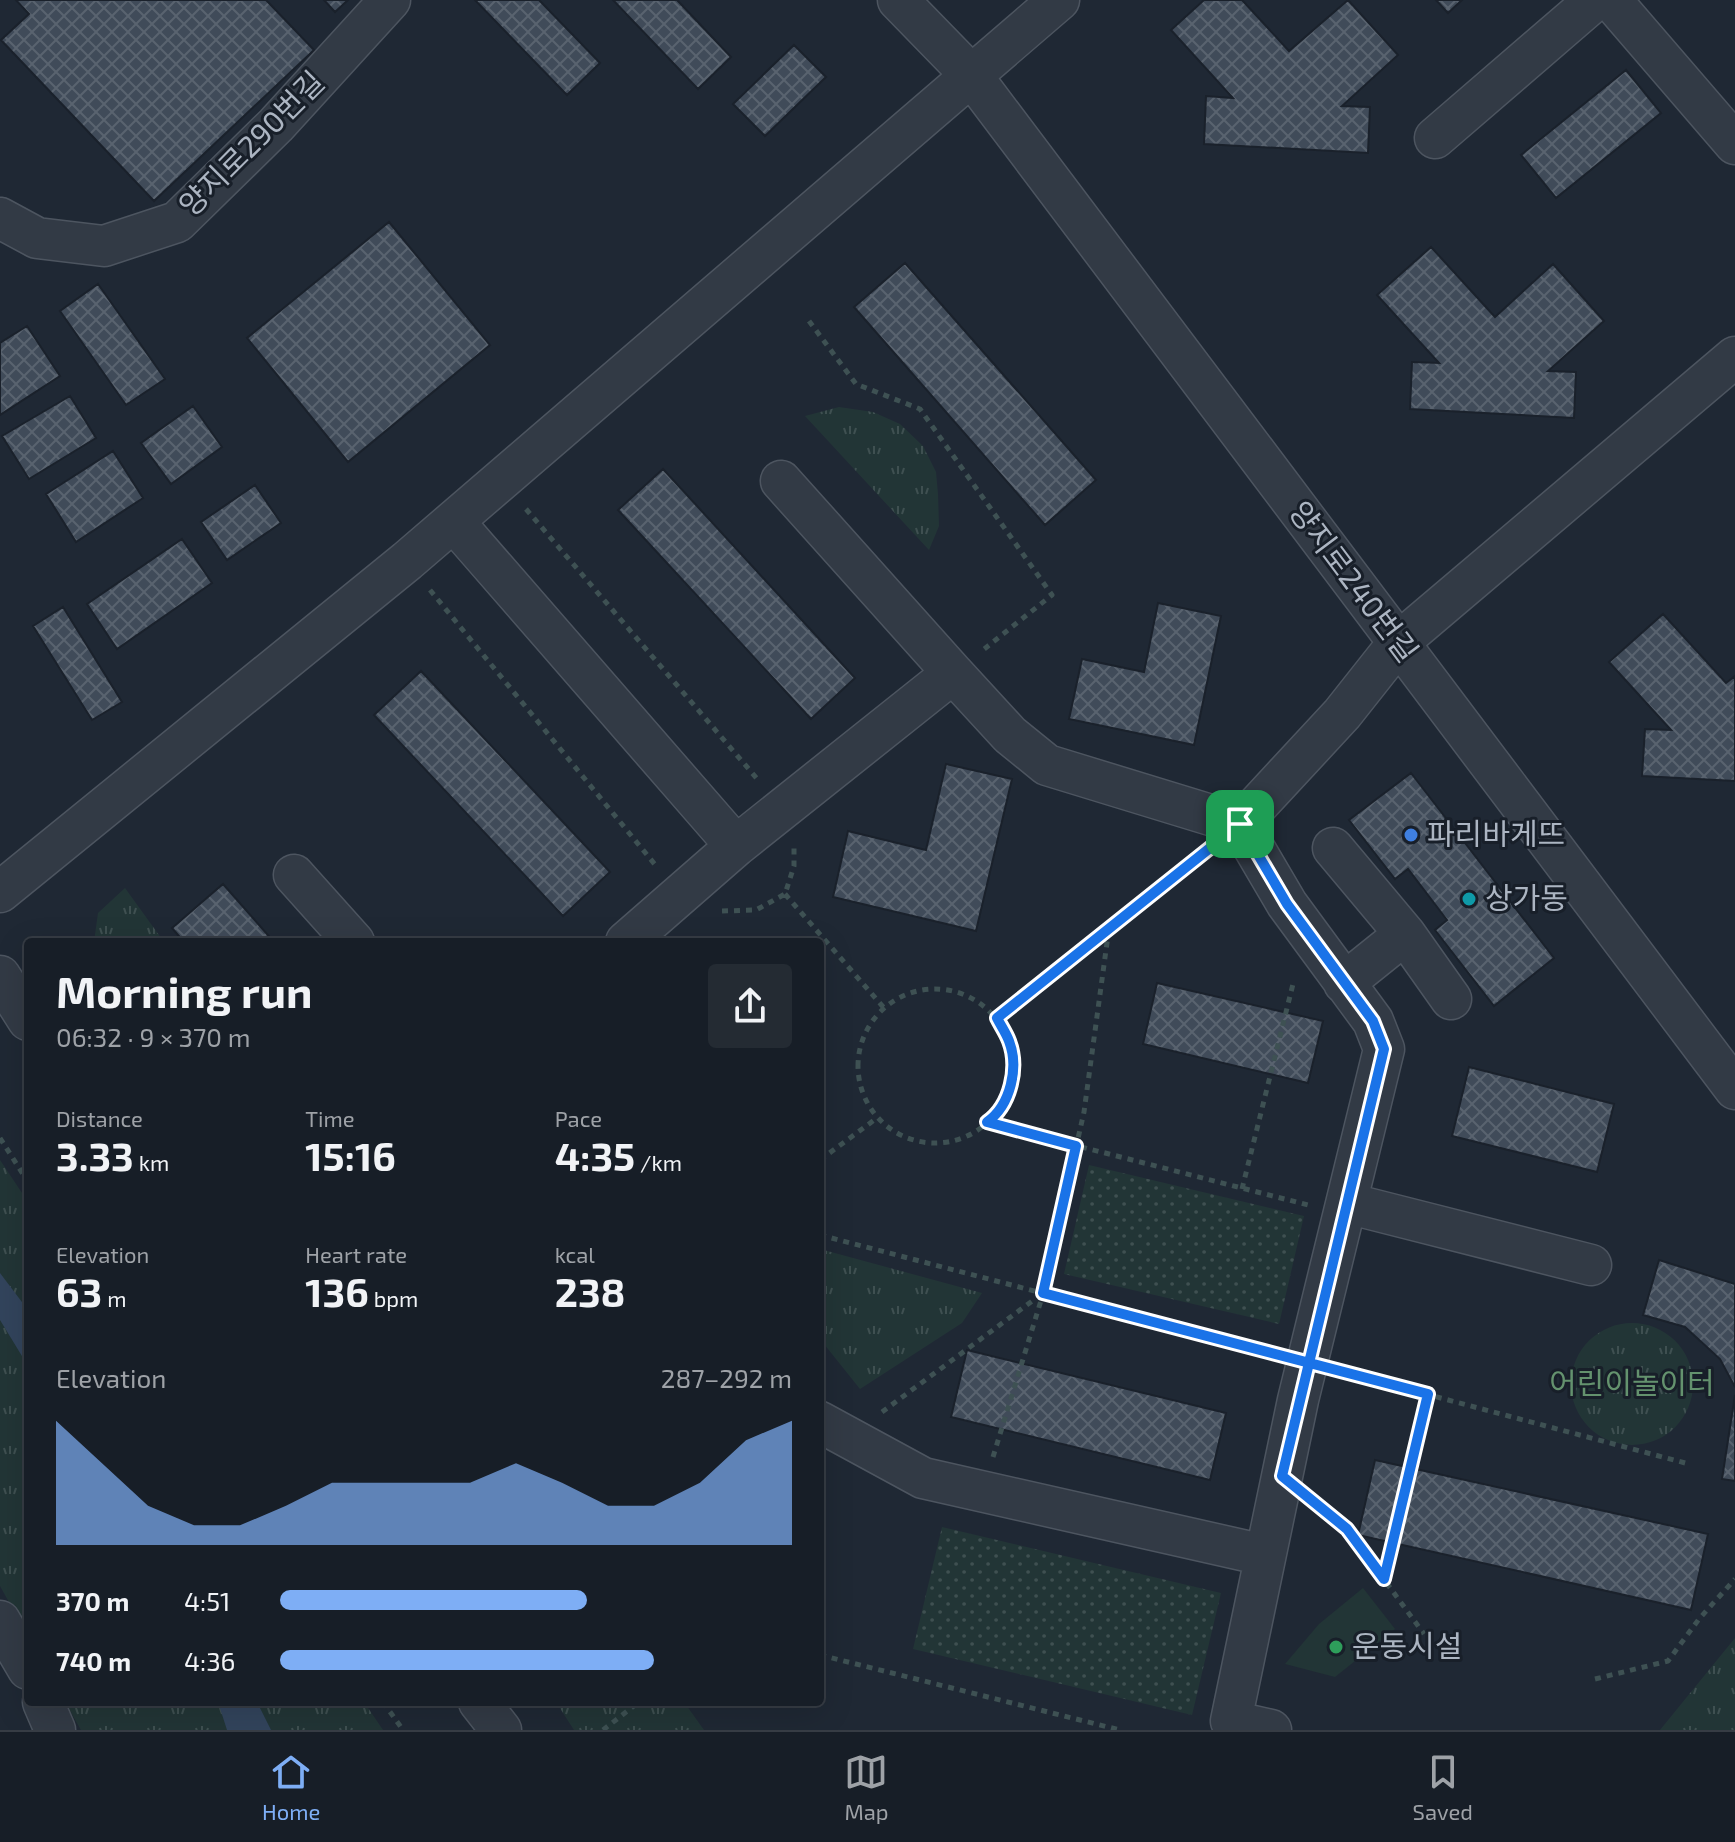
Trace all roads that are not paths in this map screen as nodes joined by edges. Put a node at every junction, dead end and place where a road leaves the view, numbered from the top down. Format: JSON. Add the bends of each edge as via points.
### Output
{"nodes":[{"id":1,"x":390,"y":0,"type":"edge"},
{"id":2,"x":898,"y":0,"type":"edge"},
{"id":3,"x":1059,"y":0,"type":"edge"},
{"id":4,"x":1595,"y":0,"type":"edge"},
{"id":5,"x":1611,"y":0,"type":"edge"},
{"id":6,"x":971,"y":75,"type":"junction"},
{"id":7,"x":1435,"y":138,"type":"dead end"},
{"id":8,"x":1735,"y":144,"type":"edge"},
{"id":9,"x":0,"y":218,"type":"edge"},
{"id":10,"x":1735,"y":357,"type":"edge"},
{"id":11,"x":781,"y":481,"type":"dead end"},
{"id":12,"x":454,"y":522,"type":"junction"},
{"id":13,"x":1399,"y":642,"type":"junction"},
{"id":14,"x":953,"y":673,"type":"junction"},
{"id":15,"x":1240,"y":824,"type":"junction"},
{"id":16,"x":736,"y":846,"type":"junction"},
{"id":17,"x":1333,"y":848,"type":"dead end"},
{"id":18,"x":294,"y":875,"type":"dead end"},
{"id":19,"x":0,"y":892,"type":"edge"},
{"id":20,"x":1405,"y":934,"type":"junction"},
{"id":21,"x":350,"y":938,"type":"edge"},
{"id":22,"x":630,"y":938,"type":"edge"},
{"id":23,"x":0,"y":976,"type":"edge"},
{"id":24,"x":1344,"y":983,"type":"junction"},
{"id":25,"x":1451,"y":999,"type":"dead end"},
{"id":26,"x":24,"y":1014,"type":"edge"},
{"id":27,"x":1735,"y":1089,"type":"edge"},
{"id":28,"x":1346,"y":1209,"type":"junction"},
{"id":29,"x":1591,"y":1265,"type":"dead end"},
{"id":30,"x":833,"y":1430,"type":"edge"},
{"id":31,"x":1264,"y":1555,"type":"junction"},
{"id":32,"x":0,"y":1621,"type":"edge"},
{"id":33,"x":24,"y":1662,"type":"edge"},
{"id":34,"x":45,"y":1706,"type":"edge"},
{"id":35,"x":55,"y":1730,"type":"edge"},
{"id":36,"x":1271,"y":1730,"type":"edge"}],
"edges":[{"from":1,"to":9,"type":"street","name":"양지로290번길","via":[[276,125],[177,222],[104,246],[37,238]]},
{"from":2,"to":6,"type":"street"},
{"from":3,"to":6,"type":"street"},
{"from":4,"to":7,"type":"street"},
{"from":5,"to":8,"type":"street"},
{"from":6,"to":12,"type":"street"},
{"from":6,"to":13,"type":"street","name":"양지로240번길"},
{"from":10,"to":13,"type":"street"},
{"from":11,"to":14,"type":"street"},
{"from":12,"to":16,"type":"street"},
{"from":12,"to":19,"type":"street"},
{"from":13,"to":15,"type":"street","via":[[1342,714]]},
{"from":13,"to":27,"type":"street","name":"양지로240번길"},
{"from":14,"to":15,"type":"street","via":[[1010,735],[1047,765]]},
{"from":14,"to":16,"type":"street"},
{"from":15,"to":24,"type":"street","via":[[1287,904]]},
{"from":16,"to":22,"type":"street"},
{"from":17,"to":20,"type":"street"},
{"from":18,"to":21,"type":"street"},
{"from":20,"to":24,"type":"street"},
{"from":20,"to":25,"type":"street"},
{"from":23,"to":26,"type":"street"},
{"from":24,"to":28,"type":"street","via":[[1373,1021],[1384,1049]]},
{"from":28,"to":29,"type":"street"},
{"from":28,"to":31,"type":"street"},
{"from":30,"to":31,"type":"street","via":[[923,1478]]},
{"from":31,"to":36,"type":"street","via":[[1231,1721]]},
{"from":32,"to":33,"type":"street"},
{"from":34,"to":35,"type":"street"}]}
